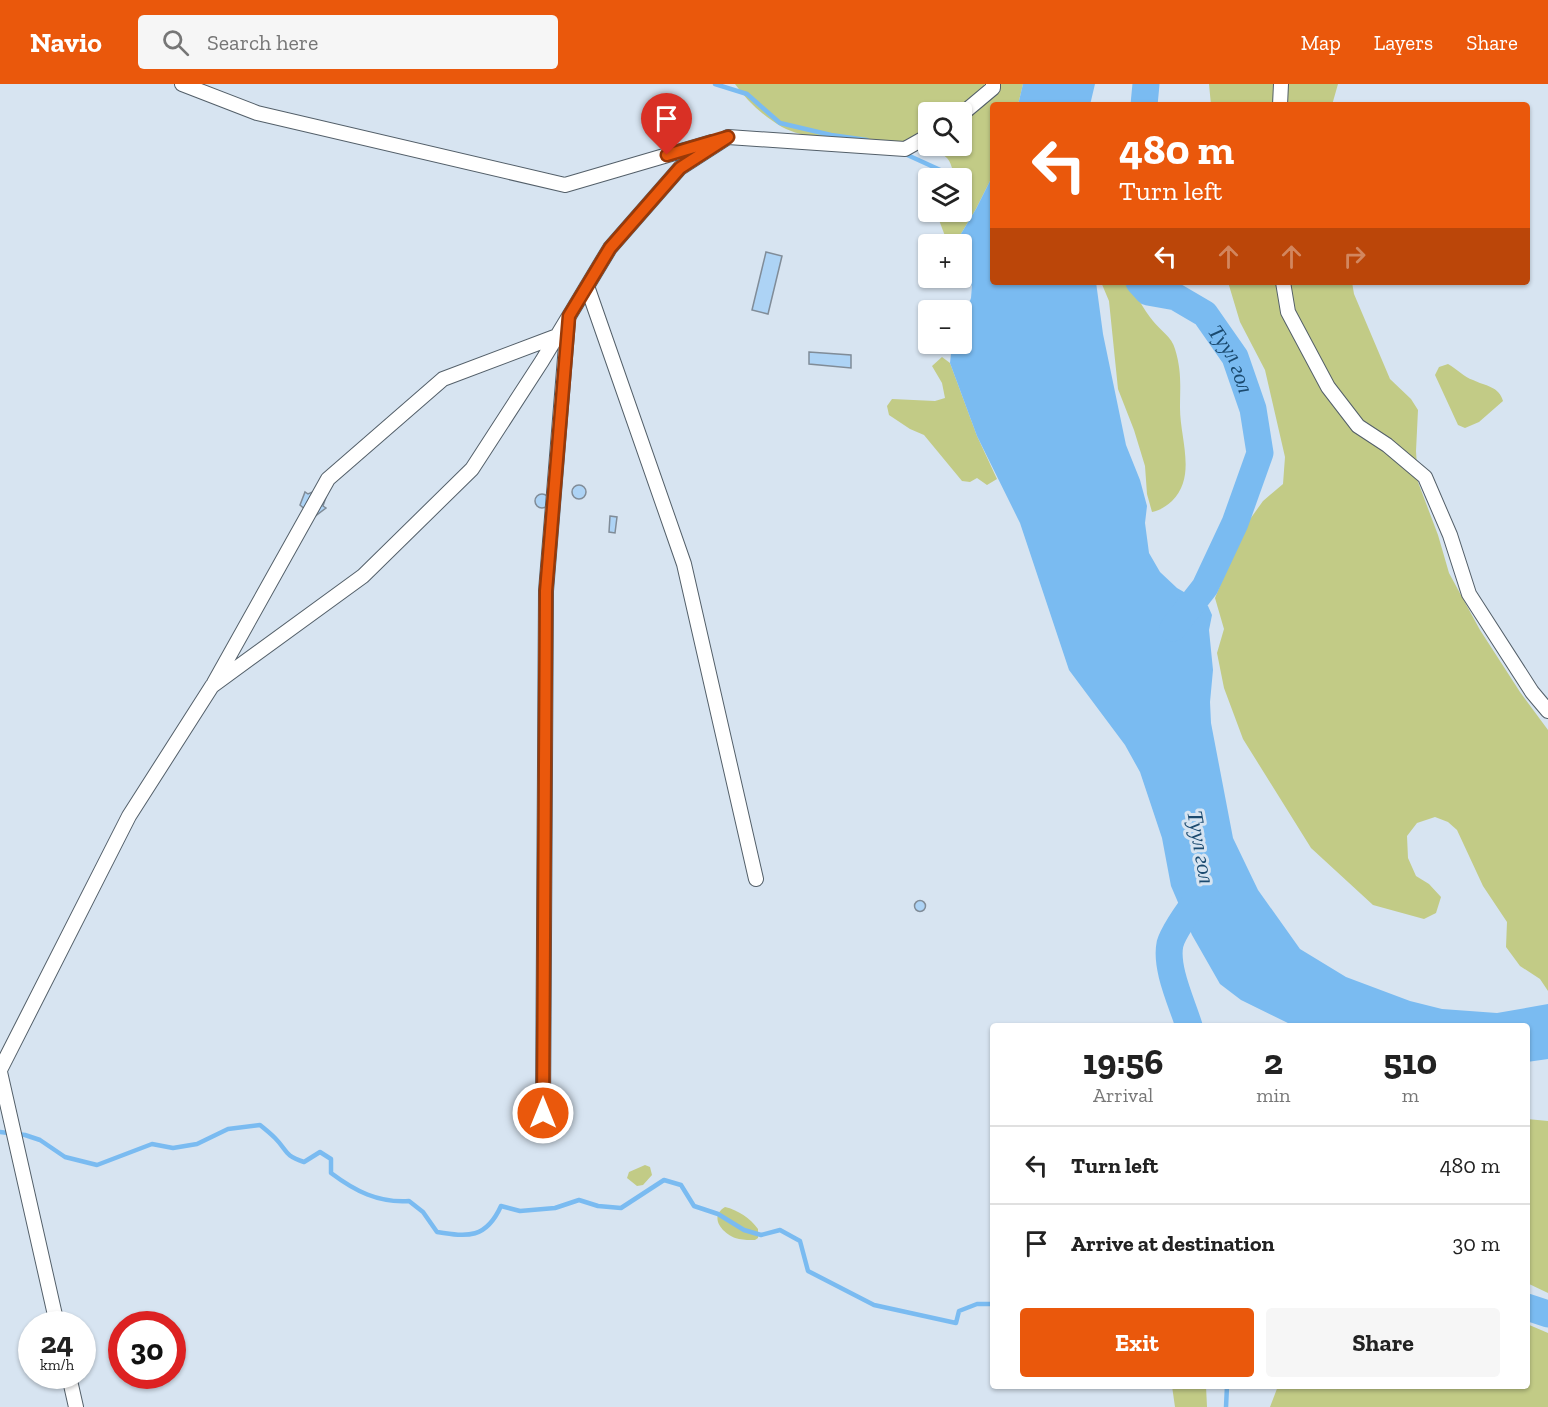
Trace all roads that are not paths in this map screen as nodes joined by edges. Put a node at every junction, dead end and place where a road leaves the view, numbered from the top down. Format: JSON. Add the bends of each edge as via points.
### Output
{"nodes":[{"id":1,"x":182,"y":84,"type":"edge"},
{"id":2,"x":993,"y":84,"type":"edge"},
{"id":3,"x":1281,"y":84,"type":"edge"},
{"id":4,"x":1280,"y":102,"type":"edge"},
{"id":5,"x":972,"y":106,"type":"edge"},
{"id":6,"x":728,"y":137,"type":"junction"},
{"id":7,"x":918,"y":142,"type":"edge"},
{"id":8,"x":1284,"y":285,"type":"edge"},
{"id":9,"x":587,"y":286,"type":"junction"},
{"id":10,"x":569,"y":316,"type":"junction"},
{"id":11,"x":557,"y":336,"type":"junction"},
{"id":12,"x":212,"y":686,"type":"junction"},
{"id":13,"x":1548,"y":711,"type":"edge"},
{"id":14,"x":756,"y":879,"type":"dead end"},
{"id":15,"x":0,"y":1071,"type":"edge"},
{"id":16,"x":543,"y":1113,"type":"dead end"},
{"id":17,"x":54,"y":1311,"type":"edge"},
{"id":18,"x":72,"y":1389,"type":"edge"},
{"id":19,"x":75,"y":1407,"type":"edge"}],
"edges":[{"from":1,"to":6,"type":"street","via":[[257,113],[565,185]]},
{"from":2,"to":5,"type":"street"},
{"from":3,"to":4,"type":"street"},
{"from":6,"to":7,"type":"street","via":[[905,149]]},
{"from":6,"to":9,"type":"street","via":[[680,168],[610,248]]},
{"from":8,"to":13,"type":"street","via":[[1288,312],[1328,387],[1358,426],[1425,477],[1469,594]]},
{"from":9,"to":10,"type":"street"},
{"from":9,"to":14,"type":"street","via":[[684,564]]},
{"from":10,"to":11,"type":"street"},
{"from":10,"to":16,"type":"street","via":[[546,591]]},
{"from":11,"to":12,"type":"street","via":[[472,469],[363,576]]},
{"from":11,"to":12,"type":"street","via":[[443,379],[328,479]]},
{"from":12,"to":15,"type":"street","via":[[129,816]]},
{"from":15,"to":17,"type":"street"},
{"from":18,"to":19,"type":"street"}]}
